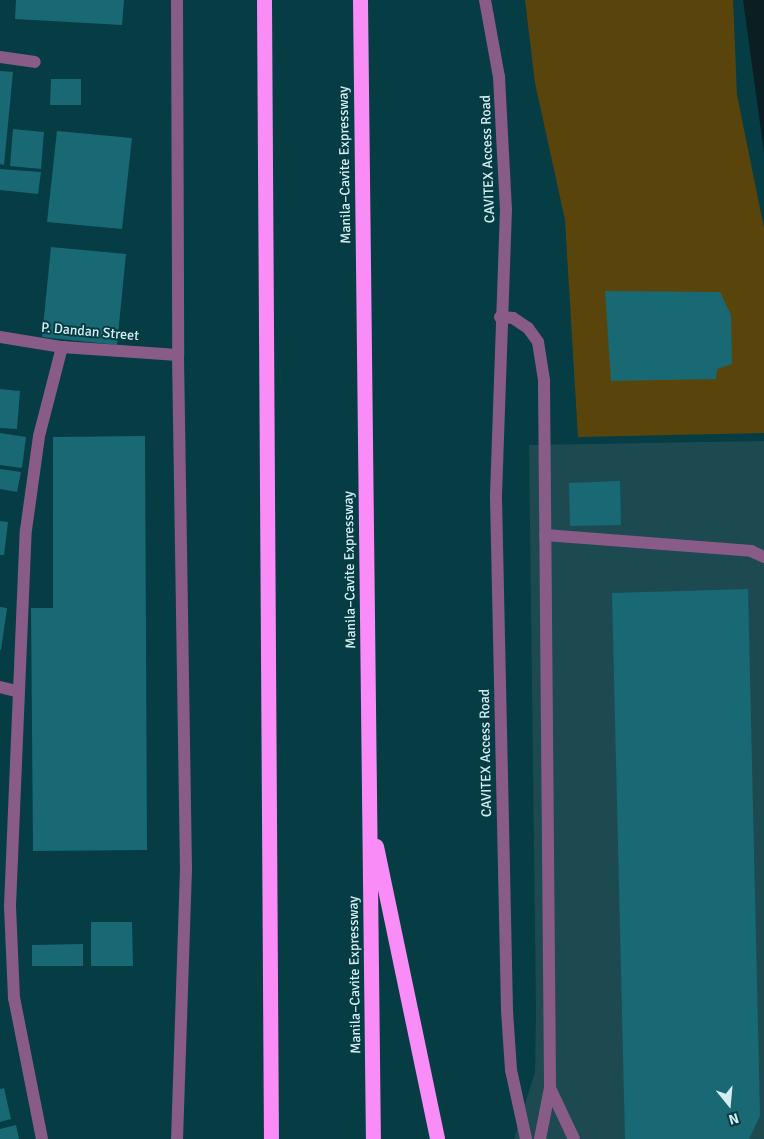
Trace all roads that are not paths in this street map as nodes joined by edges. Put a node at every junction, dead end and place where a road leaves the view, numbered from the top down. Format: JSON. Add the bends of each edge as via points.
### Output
{"nodes":[{"id":1,"x":177,"y":0,"type":"edge"},
{"id":2,"x":264,"y":0,"type":"edge"},
{"id":3,"x":360,"y":0,"type":"edge"},
{"id":4,"x":484,"y":0,"type":"edge"},
{"id":5,"x":0,"y":58,"type":"edge"},
{"id":6,"x":35,"y":62,"type":"dead end"},
{"id":7,"x":500,"y":317,"type":"junction"},
{"id":8,"x":0,"y":336,"type":"edge"},
{"id":9,"x":62,"y":347,"type":"junction"},
{"id":10,"x":178,"y":355,"type":"junction"},
{"id":11,"x":545,"y":536,"type":"junction"},
{"id":12,"x":764,"y":557,"type":"edge"},
{"id":13,"x":0,"y":687,"type":"edge"},
{"id":14,"x":16,"y":691,"type":"junction"},
{"id":15,"x":369,"y":813,"type":"junction"},
{"id":16,"x":550,"y":1088,"type":"junction"},
{"id":17,"x":42,"y":1139,"type":"edge"},
{"id":18,"x":177,"y":1139,"type":"edge"},
{"id":19,"x":271,"y":1139,"type":"edge"},
{"id":20,"x":373,"y":1139,"type":"edge"},
{"id":21,"x":437,"y":1139,"type":"edge"},
{"id":22,"x":526,"y":1139,"type":"edge"},
{"id":23,"x":540,"y":1139,"type":"edge"},
{"id":24,"x":574,"y":1139,"type":"edge"}],
"edges":[{"from":1,"to":10,"type":"street"},
{"from":2,"to":19,"type":"highway"},
{"from":3,"to":15,"type":"highway","name":"Manila–Cavite Expressway"},
{"from":4,"to":7,"type":"street","name":"CAVITEX Access Road","via":[[499,77],[505,156]]},
{"from":5,"to":6,"type":"street"},
{"from":7,"to":11,"type":"street","via":[[513,318],[528,328],[542,361]]},
{"from":7,"to":22,"type":"street","name":"CAVITEX Access Road","via":[[496,497],[507,1011],[511,1070]]},
{"from":8,"to":9,"type":"street","name":"P. Dandan Street"},
{"from":9,"to":10,"type":"street","name":"P. Dandan Street"},
{"from":9,"to":14,"type":"street","via":[[31,487]]},
{"from":10,"to":18,"type":"street","via":[[186,869]]},
{"from":11,"to":12,"type":"street","via":[[751,552]]},
{"from":11,"to":16,"type":"street"},
{"from":13,"to":14,"type":"street"},
{"from":14,"to":17,"type":"street","via":[[10,906],[14,998]]},
{"from":15,"to":20,"type":"highway","name":"Manila–Cavite Expressway"},
{"from":15,"to":21,"type":"highway"},
{"from":16,"to":23,"type":"street"},
{"from":16,"to":24,"type":"street"}]}
